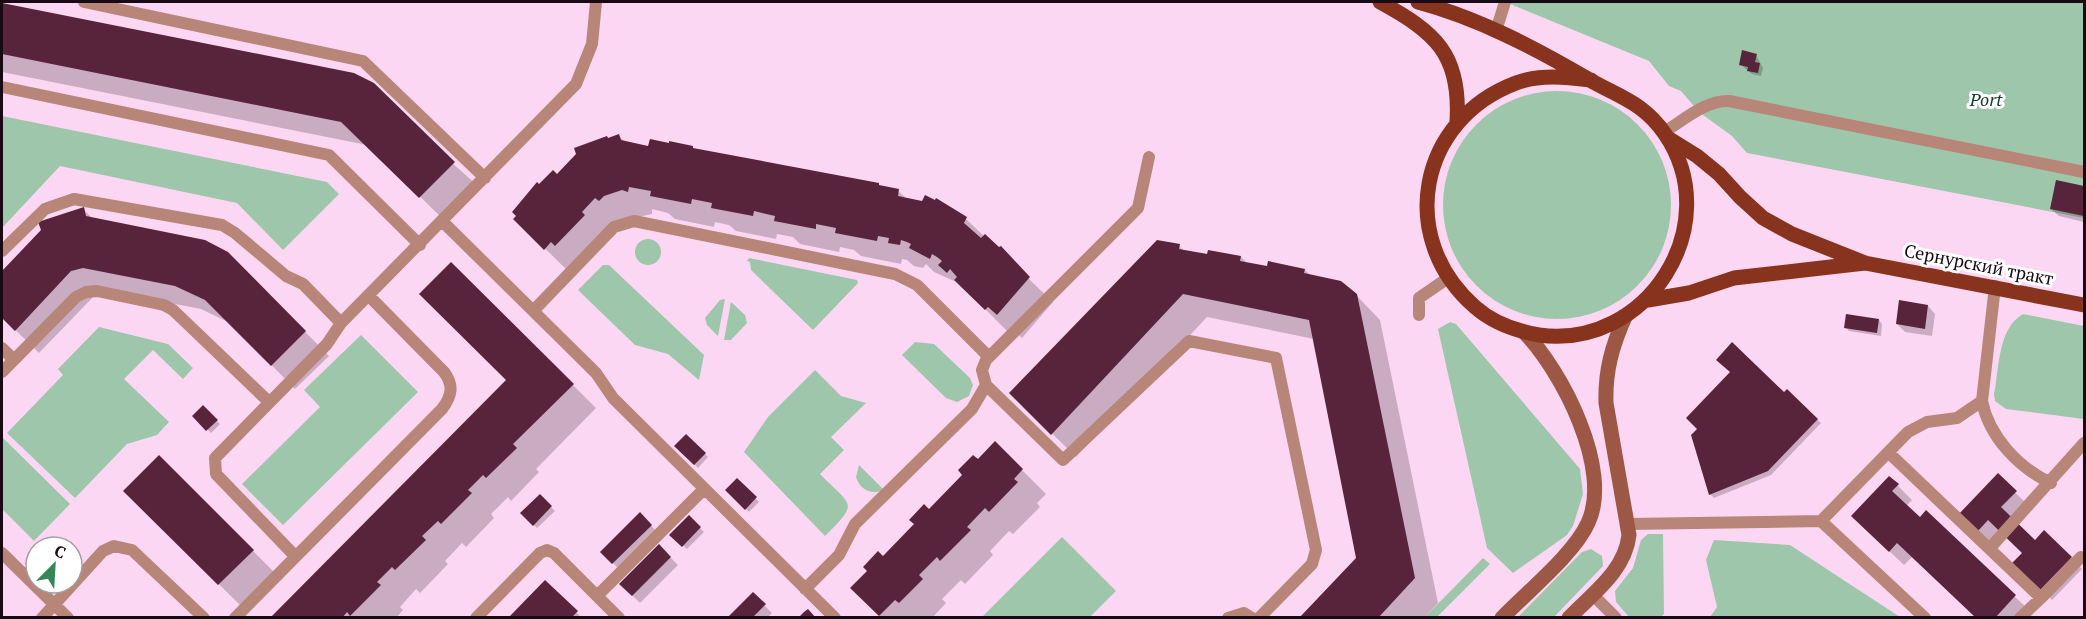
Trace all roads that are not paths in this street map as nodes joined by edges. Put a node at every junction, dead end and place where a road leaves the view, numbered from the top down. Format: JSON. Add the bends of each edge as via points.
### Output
{"nodes":[{"id":1,"x":84,"y":2,"type":"edge"},
{"id":2,"x":596,"y":2,"type":"edge"},
{"id":3,"x":1380,"y":2,"type":"edge"},
{"id":4,"x":1418,"y":2,"type":"edge"},
{"id":5,"x":1504,"y":2,"type":"edge"},
{"id":6,"x":1496,"y":31,"type":"junction"},
{"id":7,"x":1590,"y":80,"type":"junction"},
{"id":8,"x":2,"y":87,"type":"edge"},
{"id":9,"x":1457,"y":121,"type":"junction"},
{"id":10,"x":1666,"y":135,"type":"junction"},
{"id":11,"x":1149,"y":157,"type":"dead end"},
{"id":12,"x":2085,"y":172,"type":"edge"},
{"id":13,"x":485,"y":178,"type":"junction"},
{"id":14,"x":443,"y":222,"type":"junction"},
{"id":15,"x":420,"y":245,"type":"junction"},
{"id":16,"x":2,"y":251,"type":"edge"},
{"id":17,"x":1865,"y":263,"type":"junction"},
{"id":18,"x":1449,"y":278,"type":"junction"},
{"id":19,"x":1995,"y":286,"type":"junction"},
{"id":20,"x":369,"y":296,"type":"junction"},
{"id":21,"x":1648,"y":300,"type":"junction"},
{"id":22,"x":2085,"y":305,"type":"edge"},
{"id":23,"x":534,"y":310,"type":"junction"},
{"id":24,"x":1419,"y":315,"type":"dead end"},
{"id":25,"x":1625,"y":317,"type":"junction"},
{"id":26,"x":341,"y":323,"type":"junction"},
{"id":27,"x":1524,"y":332,"type":"junction"},
{"id":28,"x":2,"y":348,"type":"edge"},
{"id":29,"x":989,"y":357,"type":"junction"},
{"id":30,"x":13,"y":359,"type":"junction"},
{"id":31,"x":2,"y":372,"type":"edge"},
{"id":32,"x":986,"y":385,"type":"junction"},
{"id":33,"x":1982,"y":401,"type":"junction"},
{"id":34,"x":269,"y":402,"type":"junction"},
{"id":35,"x":2085,"y":443,"type":"edge"},
{"id":36,"x":1889,"y":453,"type":"junction"},
{"id":37,"x":2051,"y":483,"type":"junction"},
{"id":38,"x":704,"y":489,"type":"junction"},
{"id":39,"x":1821,"y":521,"type":"junction"},
{"id":40,"x":1627,"y":524,"type":"junction"},
{"id":41,"x":1990,"y":548,"type":"junction"},
{"id":42,"x":2,"y":554,"type":"edge"},
{"id":43,"x":295,"y":556,"type":"junction"},
{"id":44,"x":2081,"y":556,"type":"dead end"},
{"id":45,"x":806,"y":589,"type":"junction"},
{"id":46,"x":1592,"y":594,"type":"junction"},
{"id":47,"x":597,"y":596,"type":"junction"},
{"id":48,"x":2041,"y":598,"type":"junction"},
{"id":49,"x":54,"y":604,"type":"junction"},
{"id":50,"x":42,"y":618,"type":"edge"},
{"id":51,"x":68,"y":618,"type":"edge"},
{"id":52,"x":204,"y":618,"type":"edge"},
{"id":53,"x":235,"y":618,"type":"edge"},
{"id":54,"x":476,"y":618,"type":"edge"},
{"id":55,"x":619,"y":618,"type":"edge"},
{"id":56,"x":835,"y":618,"type":"edge"},
{"id":57,"x":1228,"y":618,"type":"edge"},
{"id":58,"x":1252,"y":618,"type":"edge"},
{"id":59,"x":1259,"y":618,"type":"edge"},
{"id":60,"x":1502,"y":618,"type":"edge"},
{"id":61,"x":1569,"y":618,"type":"edge"},
{"id":62,"x":1616,"y":618,"type":"edge"},
{"id":63,"x":1925,"y":618,"type":"edge"},
{"id":64,"x":2020,"y":618,"type":"edge"}],
"edges":[{"from":1,"to":13,"type":"lane","via":[[363,61]]},
{"from":2,"to":13,"type":"lane","via":[[592,44],[576,84]]},
{"from":3,"to":9,"type":"main road","via":[[1430,34],[1445,54],[1459,91]]},
{"from":4,"to":6,"type":"main road"},
{"from":5,"to":6,"type":"lane"},
{"from":6,"to":7,"type":"main road"},
{"from":7,"to":9,"type":"main road","via":[[1554,76],[1517,82],[1484,98]]},
{"from":7,"to":10,"type":"main road","via":[[1623,94],[1648,113]]},
{"from":8,"to":15,"type":"lane","via":[[329,155]]},
{"from":9,"to":18,"type":"main road","via":[[1435,159],[1426,207],[1436,255]]},
{"from":10,"to":12,"type":"lane","via":[[1710,103],[1729,101]]},
{"from":10,"to":17,"type":"main road","via":[[1719,174],[1763,218]]},
{"from":10,"to":21,"type":"main road","via":[[1680,165],[1686,223],[1675,260]]},
{"from":11,"to":29,"type":"lane","via":[[1138,208]]},
{"from":13,"to":14,"type":"lane"},
{"from":14,"to":15,"type":"lane"},
{"from":14,"to":23,"type":"lane"},
{"from":15,"to":20,"type":"lane"},
{"from":16,"to":26,"type":"lane","via":[[45,208],[74,199],[222,225],[286,276],[303,284]]},
{"from":17,"to":19,"type":"main road","name":"Сернурский тракт"},
{"from":17,"to":21,"type":"main road","via":[[1744,276]]},
{"from":18,"to":24,"type":"lane","via":[[1419,298]]},
{"from":18,"to":27,"type":"main road","via":[[1481,312]]},
{"from":19,"to":22,"type":"main road","name":"Сернурский тракт"},
{"from":19,"to":33,"type":"lane"},
{"from":20,"to":26,"type":"lane"},
{"from":20,"to":43,"type":"lane","via":[[444,372],[451,394],[442,409]]},
{"from":21,"to":25,"type":"main road"},
{"from":23,"to":29,"type":"lane","via":[[614,227],[634,221],[895,274],[916,285]]},
{"from":23,"to":38,"type":"lane","via":[[596,373],[613,398]]},
{"from":25,"to":27,"type":"main road","via":[[1576,335]]},
{"from":25,"to":40,"type":"main road","via":[[1614,342],[1605,383]]},
{"from":26,"to":34,"type":"lane","via":[[327,344]]},
{"from":27,"to":60,"type":"main road","via":[[1541,350],[1565,389],[1593,467],[1596,494],[1583,533]]},
{"from":28,"to":30,"type":"lane"},
{"from":29,"to":32,"type":"lane","via":[[982,370]]},
{"from":30,"to":31,"type":"lane"},
{"from":30,"to":34,"type":"lane","via":[[76,297],[97,291],[173,310]]},
{"from":32,"to":45,"type":"lane","via":[[972,409],[855,524],[839,555]]},
{"from":32,"to":59,"type":"lane","via":[[1064,460],[1190,341],[1276,358],[1316,550],[1312,564]]},
{"from":33,"to":36,"type":"lane","via":[[1957,418],[1927,422],[1908,432]]},
{"from":33,"to":37,"type":"lane","via":[[1995,434],[2009,452],[2036,476]]},
{"from":34,"to":43,"type":"lane","via":[[220,451],[214,466],[222,481]]},
{"from":35,"to":37,"type":"lane"},
{"from":36,"to":39,"type":"lane"},
{"from":36,"to":41,"type":"lane"},
{"from":37,"to":41,"type":"lane"},
{"from":38,"to":45,"type":"lane"},
{"from":38,"to":47,"type":"lane"},
{"from":39,"to":40,"type":"lane"},
{"from":39,"to":63,"type":"lane"},
{"from":40,"to":46,"type":"main road","via":[[1628,545],[1623,560]]},
{"from":41,"to":48,"type":"lane"},
{"from":42,"to":49,"type":"lane"},
{"from":43,"to":53,"type":"lane"},
{"from":44,"to":48,"type":"lane"},
{"from":45,"to":56,"type":"lane"},
{"from":46,"to":61,"type":"main road"},
{"from":46,"to":62,"type":"lane"},
{"from":47,"to":54,"type":"lane","via":[[547,550]]},
{"from":47,"to":55,"type":"lane"},
{"from":48,"to":64,"type":"lane"},
{"from":49,"to":50,"type":"lane"},
{"from":49,"to":51,"type":"lane"},
{"from":49,"to":52,"type":"lane","via":[[103,550],[121,546],[137,555]]},
{"from":57,"to":58,"type":"lane","via":[[1244,614]]}]}
